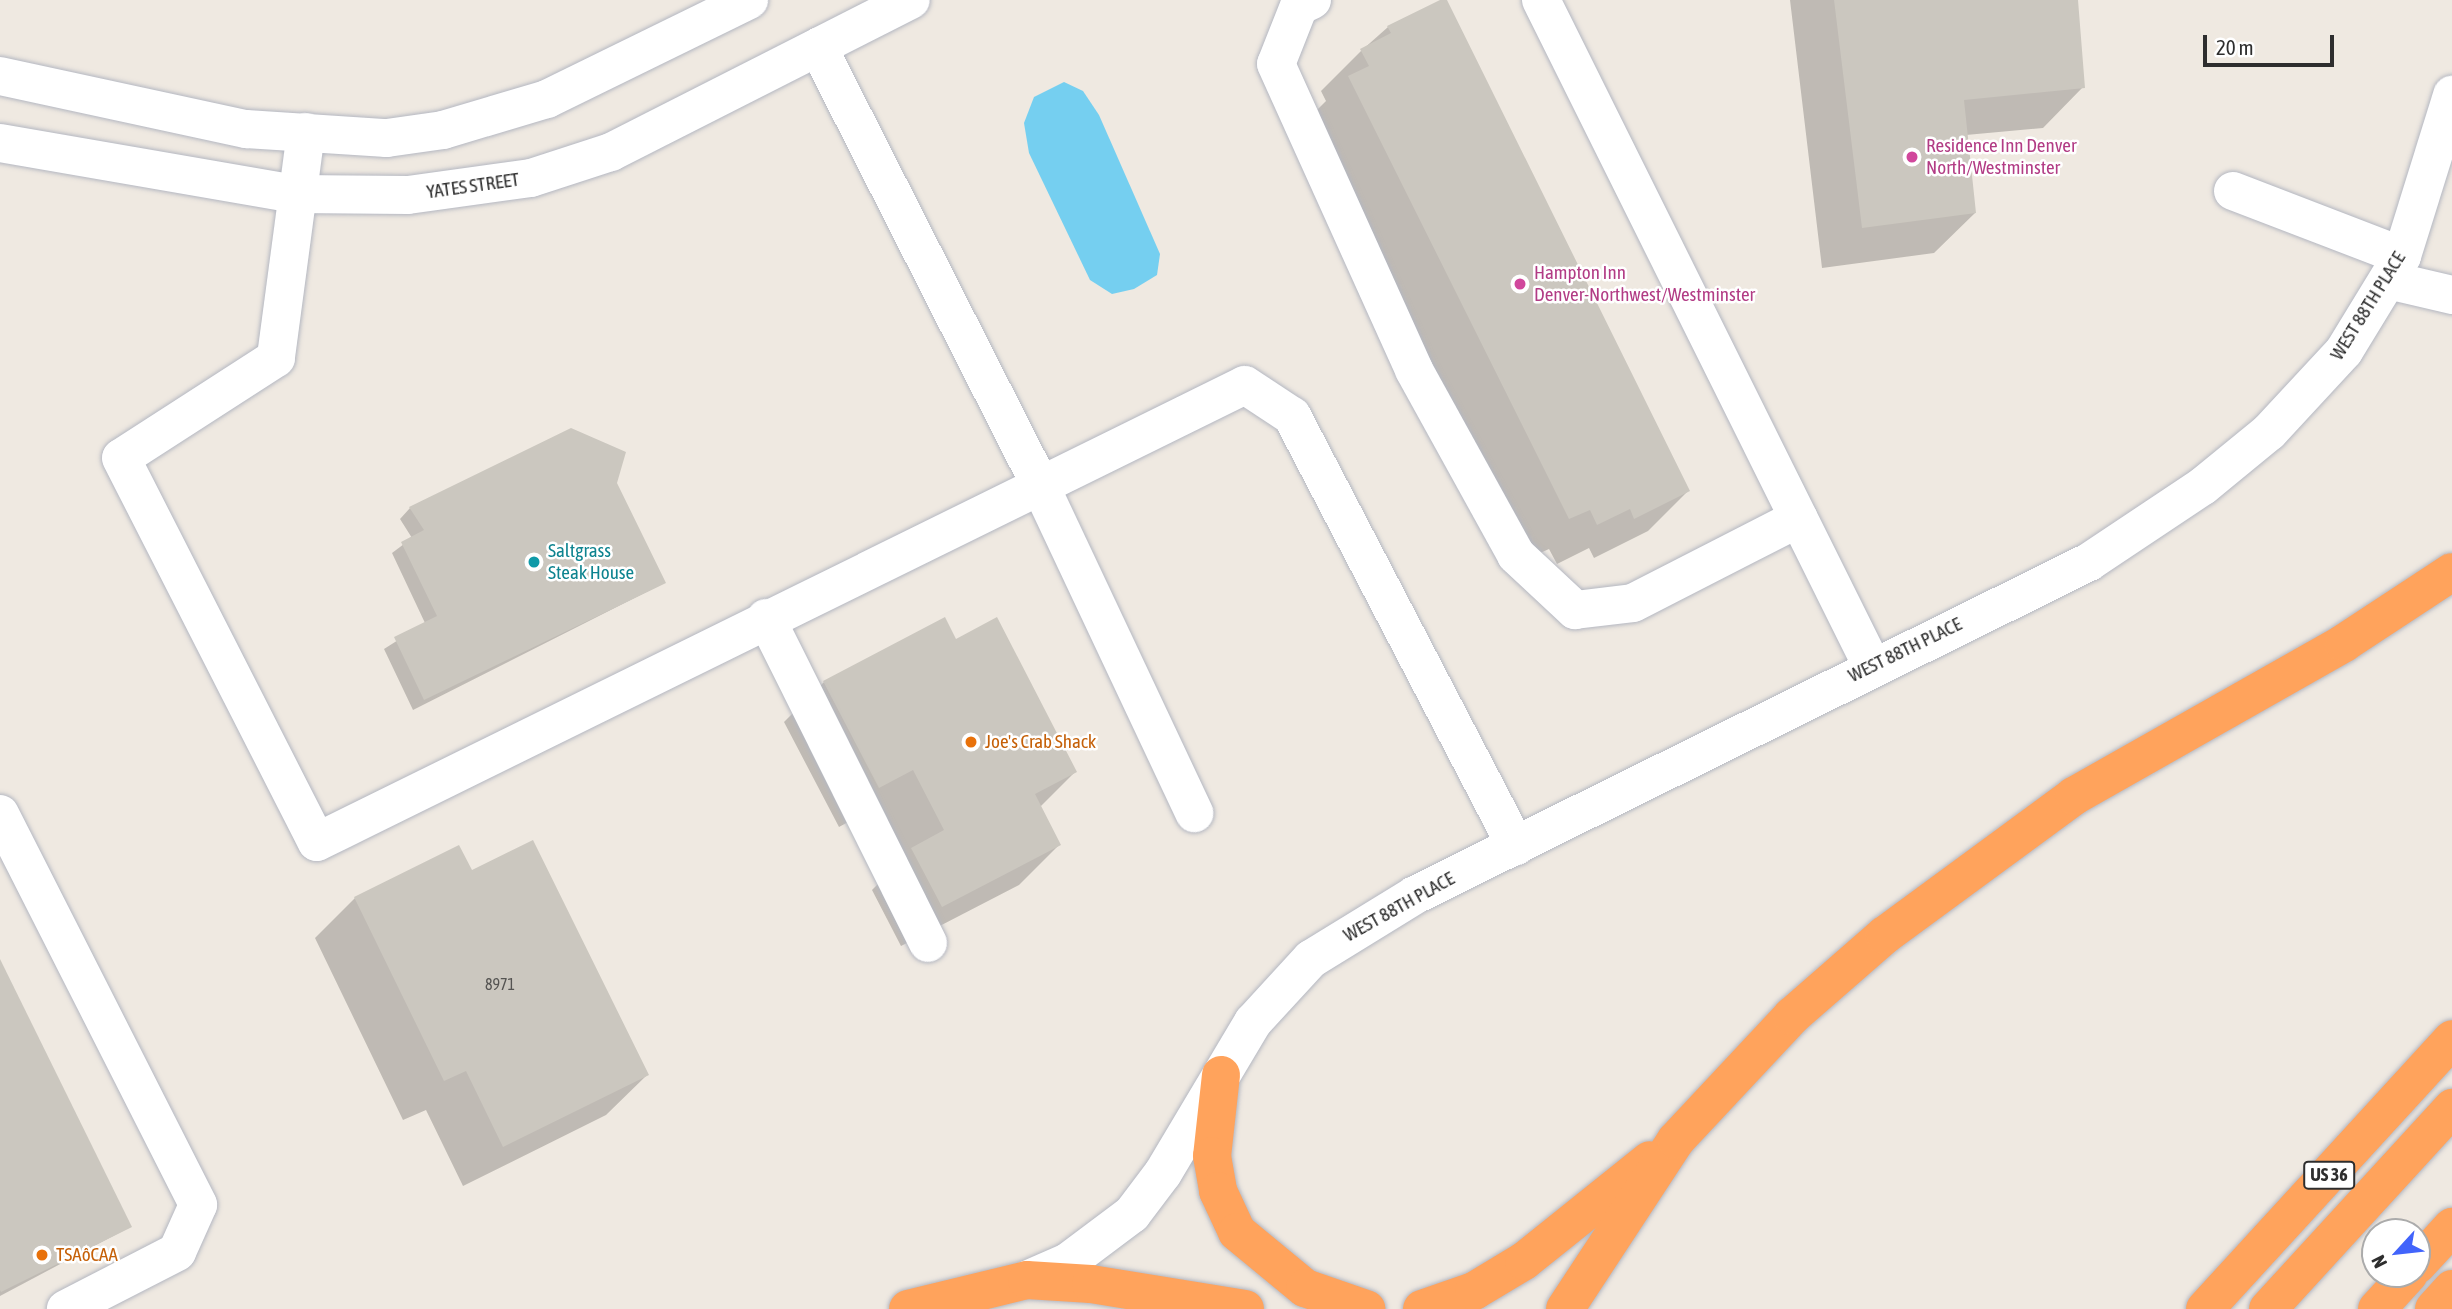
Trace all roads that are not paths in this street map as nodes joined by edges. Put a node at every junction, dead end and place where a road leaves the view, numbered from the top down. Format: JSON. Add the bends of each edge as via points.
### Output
{"nodes":[{"id":1,"x":749,"y":0,"type":"edge"},
{"id":2,"x":911,"y":0,"type":"edge"},
{"id":3,"x":1312,"y":0,"type":"edge"},
{"id":4,"x":1541,"y":0,"type":"edge"},
{"id":5,"x":818,"y":47,"type":"junction"},
{"id":6,"x":0,"y":76,"type":"edge"},
{"id":7,"x":2452,"y":95,"type":"edge"},
{"id":8,"x":306,"y":132,"type":"junction"},
{"id":9,"x":0,"y":143,"type":"edge"},
{"id":10,"x":2233,"y":191,"type":"dead end"},
{"id":11,"x":294,"y":194,"type":"junction"},
{"id":12,"x":2395,"y":268,"type":"junction"},
{"id":13,"x":2452,"y":295,"type":"edge"},
{"id":14,"x":1039,"y":483,"type":"junction"},
{"id":15,"x":1798,"y":518,"type":"junction"},
{"id":16,"x":2452,"y":572,"type":"edge"},
{"id":17,"x":766,"y":618,"type":"junction"},
{"id":18,"x":1872,"y":666,"type":"junction"},
{"id":19,"x":1194,"y":813,"type":"dead end"},
{"id":20,"x":0,"y":814,"type":"edge"},
{"id":21,"x":1516,"y":846,"type":"junction"},
{"id":22,"x":928,"y":943,"type":"dead end"},
{"id":23,"x":2452,"y":1039,"type":"edge"},
{"id":24,"x":1221,"y":1075,"type":"junction"},
{"id":25,"x":2452,"y":1108,"type":"edge"},
{"id":26,"x":1676,"y":1140,"type":"junction"},
{"id":27,"x":2452,"y":1227,"type":"edge"},
{"id":28,"x":2431,"y":1250,"type":"edge"},
{"id":29,"x":1027,"y":1280,"type":"junction"},
{"id":30,"x":2396,"y":1288,"type":"edge"},
{"id":31,"x":2452,"y":1289,"type":"edge"},
{"id":32,"x":66,"y":1309,"type":"edge"},
{"id":33,"x":908,"y":1309,"type":"edge"},
{"id":34,"x":1245,"y":1309,"type":"edge"},
{"id":35,"x":1366,"y":1309,"type":"edge"},
{"id":36,"x":1422,"y":1309,"type":"edge"},
{"id":37,"x":1564,"y":1309,"type":"edge"},
{"id":38,"x":2205,"y":1309,"type":"edge"},
{"id":39,"x":2268,"y":1309,"type":"edge"},
{"id":40,"x":2377,"y":1309,"type":"edge"},
{"id":41,"x":2434,"y":1309,"type":"edge"}],
"edges":[{"from":1,"to":8,"type":"street","via":[[547,99],[443,130],[387,138]]},
{"from":2,"to":5,"type":"street","name":"YATES STREET"},
{"from":3,"to":15,"type":"street","via":[[1299,6],[1276,64],[1414,370],[1516,555],[1574,610],[1633,603]]},
{"from":4,"to":15,"type":"street"},
{"from":5,"to":11,"type":"street","name":"YATES STREET","via":[[611,152],[531,178],[408,195]]},
{"from":5,"to":14,"type":"street"},
{"from":6,"to":8,"type":"street","via":[[246,129]]},
{"from":7,"to":12,"type":"street","name":"WEST 88TH PLACE"},
{"from":8,"to":11,"type":"street"},
{"from":9,"to":11,"type":"street","name":"YATES STREET"},
{"from":10,"to":12,"type":"street"},
{"from":11,"to":17,"type":"street","via":[[276,358],[121,458],[317,842]]},
{"from":12,"to":13,"type":"street"},
{"from":12,"to":18,"type":"street","name":"WEST 88TH PLACE","via":[[2344,351],[2269,432],[2203,486],[2089,562]]},
{"from":14,"to":17,"type":"street"},
{"from":14,"to":19,"type":"street"},
{"from":14,"to":21,"type":"street","via":[[1245,385],[1292,416]]},
{"from":15,"to":18,"type":"street"},
{"from":16,"to":26,"type":"highway","via":[[2344,643],[2074,796],[1968,871],[1792,1016]]},
{"from":17,"to":22,"type":"street"},
{"from":18,"to":21,"type":"street","name":"WEST 88TH PLACE"},
{"from":20,"to":32,"type":"street","via":[[198,1205],[177,1252]]},
{"from":21,"to":24,"type":"street","name":"WEST 88TH PLACE","via":[[1415,895],[1311,959],[1253,1022]]},
{"from":23,"to":38,"type":"highway","number":"US 36"},
{"from":24,"to":29,"type":"street","name":"WEST 88TH PLACE","via":[[1132,1214],[1068,1262]]},
{"from":24,"to":35,"type":"highway","via":[[1212,1156],[1218,1191],[1237,1232],[1305,1288]]},
{"from":25,"to":39,"type":"highway"},
{"from":26,"to":36,"type":"highway","via":[[1524,1261],[1474,1291]]},
{"from":26,"to":37,"type":"highway"},
{"from":27,"to":28,"type":"highway"},
{"from":29,"to":33,"type":"highway"},
{"from":29,"to":34,"type":"highway","via":[[1091,1284]]},
{"from":30,"to":40,"type":"highway"},
{"from":31,"to":41,"type":"highway"}]}
